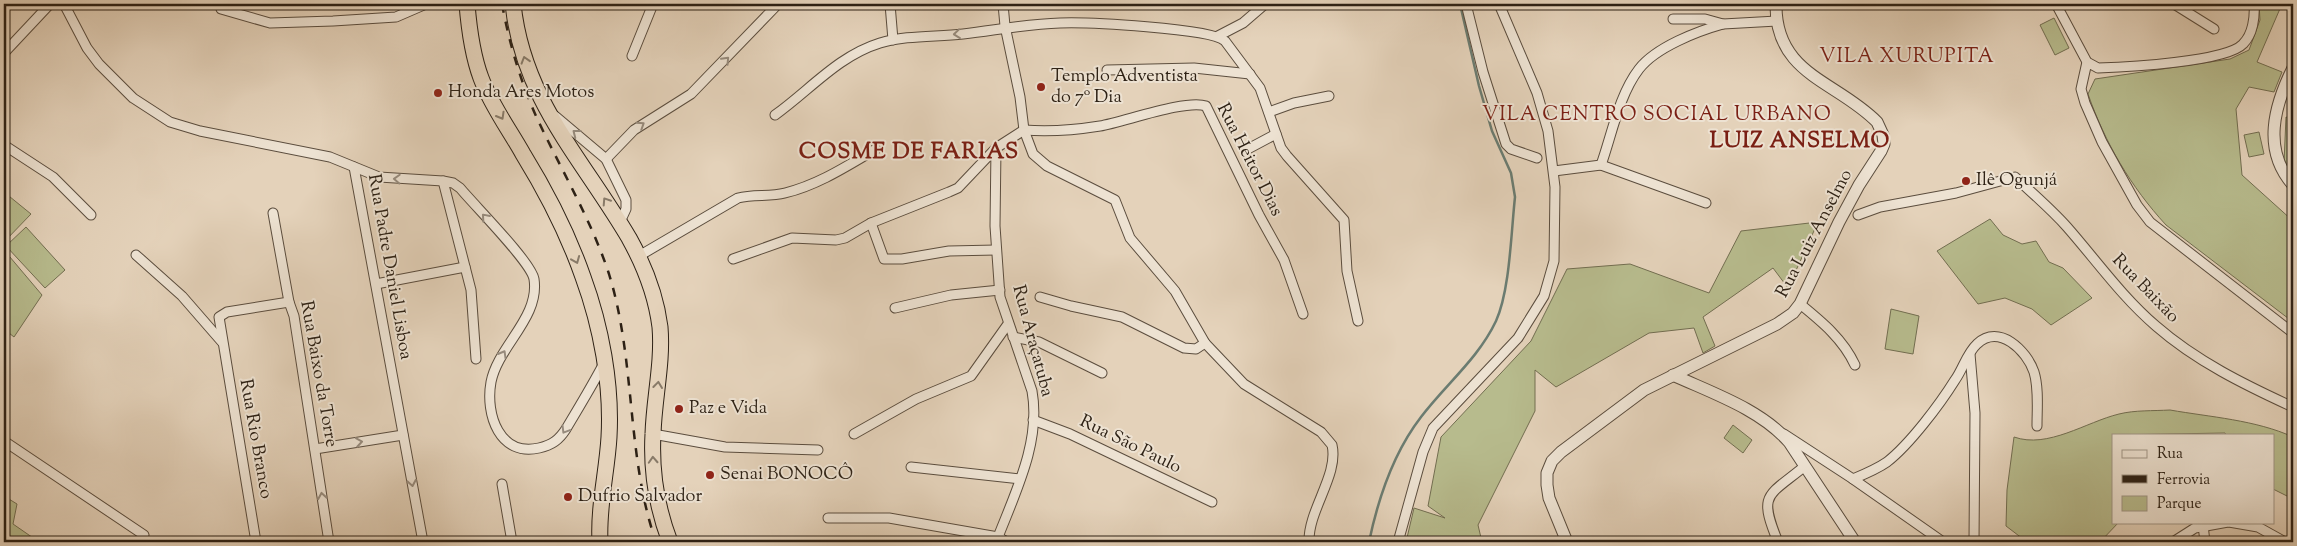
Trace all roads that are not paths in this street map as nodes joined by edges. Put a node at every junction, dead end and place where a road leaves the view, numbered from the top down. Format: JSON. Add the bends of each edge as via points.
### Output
{"nodes":[{"id":1,"x":50,"y":4,"type":"edge"},
{"id":2,"x":64,"y":4,"type":"edge"},
{"id":3,"x":426,"y":4,"type":"edge"},
{"id":4,"x":467,"y":4,"type":"edge"},
{"id":5,"x":513,"y":4,"type":"edge"},
{"id":6,"x":653,"y":4,"type":"edge"},
{"id":7,"x":778,"y":4,"type":"edge"},
{"id":8,"x":890,"y":4,"type":"edge"},
{"id":9,"x":1003,"y":4,"type":"edge"},
{"id":10,"x":1265,"y":4,"type":"edge"},
{"id":11,"x":1466,"y":4,"type":"edge"},
{"id":12,"x":1499,"y":4,"type":"edge"},
{"id":13,"x":1776,"y":4,"type":"edge"},
{"id":14,"x":2056,"y":4,"type":"edge"},
{"id":15,"x":2174,"y":4,"type":"edge"},
{"id":16,"x":2254,"y":4,"type":"edge"},
{"id":17,"x":220,"y":9,"type":"dead end"},
{"id":18,"x":1673,"y":19,"type":"dead end"},
{"id":19,"x":1777,"y":21,"type":"junction"},
{"id":20,"x":1723,"y":24,"type":"junction"},
{"id":21,"x":1005,"y":26,"type":"junction"},
{"id":22,"x":2214,"y":28,"type":"dead end"},
{"id":23,"x":1218,"y":36,"type":"junction"},
{"id":24,"x":893,"y":40,"type":"junction"},
{"id":25,"x":4,"y":53,"type":"edge"},
{"id":26,"x":632,"y":56,"type":"dead end"},
{"id":27,"x":2087,"y":62,"type":"junction"},
{"id":28,"x":2293,"y":68,"type":"edge"},
{"id":29,"x":1107,"y":70,"type":"dead end"},
{"id":30,"x":1250,"y":74,"type":"junction"},
{"id":31,"x":1330,"y":96,"type":"dead end"},
{"id":32,"x":545,"y":108,"type":"junction"},
{"id":33,"x":1269,"y":112,"type":"junction"},
{"id":34,"x":775,"y":115,"type":"dead end"},
{"id":35,"x":1024,"y":130,"type":"junction"},
{"id":36,"x":1276,"y":134,"type":"junction"},
{"id":37,"x":4,"y":145,"type":"edge"},
{"id":38,"x":996,"y":148,"type":"junction"},
{"id":39,"x":876,"y":149,"type":"dead end"},
{"id":40,"x":1246,"y":150,"type":"dead end"},
{"id":41,"x":1537,"y":158,"type":"dead end"},
{"id":42,"x":606,"y":159,"type":"junction"},
{"id":43,"x":1601,"y":165,"type":"junction"},
{"id":44,"x":354,"y":167,"type":"junction"},
{"id":45,"x":1554,"y":172,"type":"junction"},
{"id":46,"x":443,"y":181,"type":"junction"},
{"id":47,"x":2293,"y":185,"type":"edge"},
{"id":48,"x":1706,"y":204,"type":"dead end"},
{"id":49,"x":273,"y":212,"type":"dead end"},
{"id":50,"x":91,"y":215,"type":"dead end"},
{"id":51,"x":1858,"y":215,"type":"dead end"},
{"id":52,"x":620,"y":222,"type":"junction"},
{"id":53,"x":871,"y":223,"type":"junction"},
{"id":54,"x":996,"y":250,"type":"junction"},
{"id":55,"x":136,"y":254,"type":"dead end"},
{"id":56,"x":639,"y":256,"type":"junction"},
{"id":57,"x":733,"y":259,"type":"dead end"},
{"id":58,"x":465,"y":267,"type":"junction"},
{"id":59,"x":376,"y":284,"type":"junction"},
{"id":60,"x":1000,"y":290,"type":"junction"},
{"id":61,"x":1040,"y":297,"type":"dead end"},
{"id":62,"x":289,"y":302,"type":"junction"},
{"id":63,"x":1800,"y":304,"type":"junction"},
{"id":64,"x":895,"y":308,"type":"dead end"},
{"id":65,"x":1303,"y":314,"type":"dead end"},
{"id":66,"x":1358,"y":321,"type":"dead end"},
{"id":67,"x":1008,"y":324,"type":"junction"},
{"id":68,"x":2293,"y":333,"type":"edge"},
{"id":69,"x":1013,"y":337,"type":"junction"},
{"id":70,"x":222,"y":342,"type":"junction"},
{"id":71,"x":1205,"y":343,"type":"junction"},
{"id":72,"x":1970,"y":354,"type":"junction"},
{"id":73,"x":476,"y":359,"type":"dead end"},
{"id":74,"x":604,"y":363,"type":"junction"},
{"id":75,"x":1855,"y":365,"type":"dead end"},
{"id":76,"x":1102,"y":373,"type":"dead end"},
{"id":77,"x":1673,"y":375,"type":"junction"},
{"id":78,"x":2293,"y":407,"type":"edge"},
{"id":79,"x":1033,"y":420,"type":"junction"},
{"id":80,"x":2037,"y":426,"type":"dead end"},
{"id":81,"x":1778,"y":429,"type":"junction"},
{"id":82,"x":653,"y":434,"type":"junction"},
{"id":83,"x":854,"y":434,"type":"dead end"},
{"id":84,"x":403,"y":435,"type":"junction"},
{"id":85,"x":4,"y":441,"type":"edge"},
{"id":86,"x":314,"y":449,"type":"junction"},
{"id":87,"x":818,"y":450,"type":"dead end"},
{"id":88,"x":1805,"y":466,"type":"junction"},
{"id":89,"x":911,"y":467,"type":"dead end"},
{"id":90,"x":1020,"y":479,"type":"junction"},
{"id":91,"x":1853,"y":479,"type":"junction"},
{"id":92,"x":502,"y":484,"type":"dead end"},
{"id":93,"x":1212,"y":502,"type":"dead end"},
{"id":94,"x":828,"y":518,"type":"dead end"},
{"id":95,"x":2216,"y":524,"type":"edge"},
{"id":96,"x":2250,"y":524,"type":"edge"},
{"id":97,"x":2203,"y":526,"type":"junction"},
{"id":98,"x":2269,"y":532,"type":"junction"},
{"id":99,"x":144,"y":535,"type":"dead end"},
{"id":100,"x":998,"y":537,"type":"junction"},
{"id":101,"x":986,"y":539,"type":"edge"},
{"id":102,"x":256,"y":542,"type":"edge"},
{"id":103,"x":329,"y":542,"type":"edge"},
{"id":104,"x":423,"y":542,"type":"edge"},
{"id":105,"x":512,"y":542,"type":"edge"},
{"id":106,"x":600,"y":542,"type":"edge"},
{"id":107,"x":670,"y":542,"type":"edge"},
{"id":108,"x":1007,"y":542,"type":"edge"},
{"id":109,"x":1309,"y":542,"type":"edge"},
{"id":110,"x":1398,"y":542,"type":"edge"},
{"id":111,"x":1567,"y":542,"type":"edge"},
{"id":112,"x":1778,"y":542,"type":"edge"},
{"id":113,"x":1855,"y":542,"type":"edge"},
{"id":114,"x":1943,"y":542,"type":"edge"},
{"id":115,"x":1974,"y":542,"type":"edge"},
{"id":116,"x":2174,"y":542,"type":"edge"},
{"id":117,"x":2206,"y":542,"type":"edge"},
{"id":118,"x":2269,"y":542,"type":"edge"},
{"id":119,"x":2285,"y":542,"type":"edge"}],
"edges":[{"from":1,"to":25,"type":"street"},
{"from":2,"to":44,"type":"street","name":"Rua Padre Daniel Lisboa","via":[[99,64],[134,98],[161,117],[200,132],[330,156]]},
{"from":3,"to":17,"type":"street","via":[[396,17],[324,22],[270,23]]},
{"from":4,"to":74,"type":"highway","one_way":true,"via":[[472,47],[481,78],[542,186],[571,247],[593,309]]},
{"from":32,"to":5,"type":"highway","one_way":true,"via":[[525,63]]},
{"from":6,"to":26,"type":"street"},
{"from":42,"to":7,"type":"street","one_way":true,"via":[[634,130],[691,94]]},
{"from":8,"to":24,"type":"street"},
{"from":9,"to":21,"type":"street"},
{"from":10,"to":23,"type":"street","via":[[1244,23]]},
{"from":11,"to":41,"type":"street","via":[[1506,144]]},
{"from":12,"to":45,"type":"street","via":[[1546,119]]},
{"from":13,"to":19,"type":"street","name":"Rua Luiz Anselmo"},
{"from":14,"to":27,"type":"street"},
{"from":15,"to":22,"type":"street"},
{"from":16,"to":27,"type":"street","via":[[2254,20],[2247,39],[2230,52],[2189,60],[2104,67]]},
{"from":18,"to":20,"type":"street","via":[[1705,19]]},
{"from":19,"to":20,"type":"street"},
{"from":19,"to":63,"type":"street","name":"Rua Luiz Anselmo","via":[[1783,42],[1795,62],[1872,117],[1880,127],[1884,144],[1839,222]]},
{"from":20,"to":43,"type":"street","via":[[1702,30],[1670,46],[1639,68],[1625,96]]},
{"from":21,"to":23,"type":"street","via":[[1071,23],[1180,30]]},
{"from":21,"to":24,"type":"street","one_way":true,"via":[[964,34]]},
{"from":21,"to":35,"type":"street"},
{"from":23,"to":30,"type":"street"},
{"from":24,"to":34,"type":"street","via":[[852,55]]},
{"from":27,"to":68,"type":"street","via":[[2081,89],[2084,103],[2137,205],[2150,222]]},
{"from":28,"to":47,"type":"street","via":[[2273,129],[2278,162]]},
{"from":29,"to":30,"type":"street","via":[[1186,68]]},
{"from":30,"to":33,"type":"street","via":[[1263,94]]},
{"from":31,"to":33,"type":"street"},
{"from":42,"to":32,"type":"street","one_way":true},
{"from":52,"to":32,"type":"highway","one_way":true},
{"from":33,"to":36,"type":"street"},
{"from":35,"to":38,"type":"street"},
{"from":35,"to":65,"type":"street","name":"Rua Heitor Dias","via":[[1099,126],[1183,106],[1206,106],[1284,260]]},
{"from":35,"to":71,"type":"street","via":[[1038,160],[1115,200],[1130,238],[1175,291]]},
{"from":36,"to":40,"type":"street"},
{"from":36,"to":66,"type":"street","via":[[1287,156],[1344,220],[1347,271]]},
{"from":37,"to":50,"type":"street","via":[[53,177]]},
{"from":38,"to":53,"type":"street","via":[[958,188]]},
{"from":38,"to":54,"type":"street","name":"Rua Araçatuba"},
{"from":39,"to":56,"type":"street","via":[[833,174],[791,192],[738,198]]},
{"from":42,"to":52,"type":"street","via":[[626,200],[626,210]]},
{"from":43,"to":45,"type":"street"},
{"from":43,"to":48,"type":"street"},
{"from":46,"to":44,"type":"street","one_way":true,"via":[[391,179]]},
{"from":44,"to":59,"type":"street","name":"Rua Padre Daniel Lisboa"},
{"from":45,"to":110,"type":"street","via":[[1555,249],[1544,296],[1518,338],[1432,428]]},
{"from":46,"to":58,"type":"street"},
{"from":74,"to":46,"type":"street","one_way":true,"via":[[561,438],[527,450],[511,445],[504,438],[497,429],[489,405],[491,383],[500,358],[532,304],[534,279],[528,263],[460,188]]},
{"from":49,"to":62,"type":"street","name":"Rua Baixo da Torre"},
{"from":51,"to":78,"type":"street","name":"Rua Baixão","via":[[2015,177],[2067,227],[2140,311],[2173,340],[2218,370]]},
{"from":52,"to":56,"type":"highway"},
{"from":53,"to":54,"type":"street","via":[[884,259],[949,250]]},
{"from":53,"to":57,"type":"street","via":[[845,238],[792,238]]},
{"from":54,"to":60,"type":"street","name":"Rua Araçatuba"},
{"from":55,"to":70,"type":"street","via":[[182,296]]},
{"from":82,"to":56,"type":"highway","one_way":true,"via":[[660,327],[652,291]]},
{"from":58,"to":59,"type":"street"},
{"from":58,"to":73,"type":"street","via":[[474,302]]},
{"from":59,"to":84,"type":"street","name":"Rua Padre Daniel Lisboa"},
{"from":60,"to":64,"type":"street","via":[[951,295]]},
{"from":60,"to":67,"type":"street","name":"Rua Araçatuba"},
{"from":61,"to":71,"type":"street","via":[[1122,317],[1184,348],[1196,349]]},
{"from":62,"to":70,"type":"street","name":"Rua Rio Branco","via":[[221,314],[218,320]]},
{"from":62,"to":86,"type":"street","name":"Rua Baixo da Torre","via":[[294,316]]},
{"from":63,"to":75,"type":"street","via":[[1839,339]]},
{"from":63,"to":77,"type":"street","name":"Rua Luiz Anselmo","via":[[1777,324]]},
{"from":67,"to":69,"type":"street","name":"Rua Araçatuba"},
{"from":67,"to":83,"type":"street","via":[[971,376],[916,399]]},
{"from":69,"to":76,"type":"street","via":[[1039,342]]},
{"from":69,"to":79,"type":"street","name":"Rua Araçatuba","via":[[1032,391]]},
{"from":70,"to":102,"type":"street","name":"Rua Rio Branco"},
{"from":71,"to":109,"type":"street","via":[[1244,384],[1321,432],[1332,445],[1332,464],[1310,523]]},
{"from":72,"to":80,"type":"street","via":[[1976,344],[1992,337],[2009,340],[2020,349],[2034,373]]},
{"from":72,"to":91,"type":"street","via":[[1953,384],[1896,453],[1876,469]]},
{"from":72,"to":115,"type":"street","via":[[1975,413]]},
{"from":74,"to":106,"type":"highway","via":[[609,436],[601,499]]},
{"from":77,"to":81,"type":"street","via":[[1737,405]]},
{"from":77,"to":111,"type":"street","name":"Rua Luiz Anselmo","via":[[1630,399],[1552,461],[1547,473],[1549,498]]},
{"from":79,"to":90,"type":"street","name":"Rua Araçatuba","via":[[1026,465]]},
{"from":79,"to":93,"type":"street","name":"Rua São Paulo","via":[[1070,434]]},
{"from":81,"to":88,"type":"street"},
{"from":81,"to":91,"type":"street"},
{"from":82,"to":87,"type":"street","via":[[725,447]]},
{"from":107,"to":82,"type":"highway","one_way":true,"via":[[657,494]]},
{"from":86,"to":84,"type":"street","one_way":true},
{"from":84,"to":104,"type":"street","name":"Rua Padre Daniel Lisboa","one_way":true},
{"from":85,"to":99,"type":"street"},
{"from":103,"to":86,"type":"street","name":"Rua Baixo da Torre","one_way":true},
{"from":88,"to":112,"type":"street","via":[[1767,501],[1766,510]]},
{"from":88,"to":113,"type":"street"},
{"from":89,"to":90,"type":"street"},
{"from":90,"to":100,"type":"street","name":"Rua Araçatuba"},
{"from":91,"to":114,"type":"street"},
{"from":92,"to":105,"type":"street"},
{"from":94,"to":101,"type":"street","via":[[889,518]]},
{"from":95,"to":97,"type":"street"},
{"from":96,"to":98,"type":"street"},
{"from":97,"to":116,"type":"street"},
{"from":97,"to":117,"type":"street"},
{"from":98,"to":118,"type":"street"},
{"from":98,"to":119,"type":"street"},
{"from":100,"to":101,"type":"street"},
{"from":100,"to":108,"type":"street"}]}
